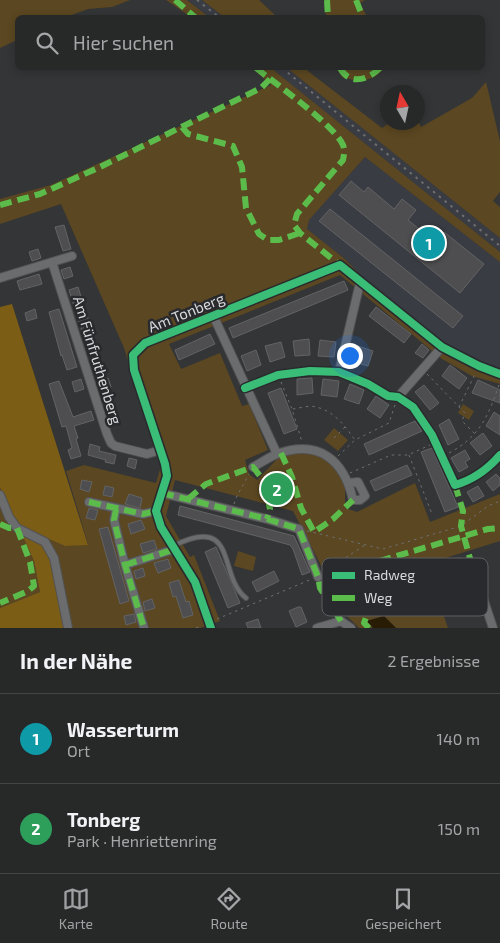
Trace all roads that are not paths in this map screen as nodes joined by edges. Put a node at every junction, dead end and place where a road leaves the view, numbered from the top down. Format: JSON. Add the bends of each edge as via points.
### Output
{"nodes":[{"id":1,"x":72,"y":256,"type":"dead end"},
{"id":2,"x":52,"y":262,"type":"junction"},
{"id":3,"x":0,"y":278,"type":"edge"},
{"id":4,"x":362,"y":283,"type":"junction"},
{"id":5,"x":213,"y":315,"type":"junction"},
{"id":6,"x":442,"y":347,"type":"junction"},
{"id":7,"x":339,"y":372,"type":"junction"},
{"id":8,"x":500,"y":374,"type":"edge"},
{"id":9,"x":245,"y":388,"type":"junction"},
{"id":10,"x":398,"y":397,"type":"junction"},
{"id":11,"x":161,"y":450,"type":"junction"},
{"id":12,"x":277,"y":454,"type":"junction"},
{"id":13,"x":500,"y":455,"type":"edge"},
{"id":14,"x":253,"y":467,"type":"road end"},
{"id":15,"x":349,"y":483,"type":"dead end"},
{"id":16,"x":162,"y":493,"type":"junction"},
{"id":17,"x":0,"y":495,"type":"edge"},
{"id":18,"x":89,"y":502,"type":"dead end"},
{"id":19,"x":116,"y":509,"type":"junction"},
{"id":20,"x":156,"y":511,"type":"junction"},
{"id":21,"x":174,"y":547,"type":"junction"},
{"id":22,"x":126,"y":565,"type":"junction"},
{"id":23,"x":318,"y":577,"type":"road end"},
{"id":24,"x":246,"y":598,"type":"dead end"},
{"id":25,"x":488,"y":613,"type":"edge"},
{"id":26,"x":210,"y":625,"type":"edge"},
{"id":27,"x":68,"y":628,"type":"edge"},
{"id":28,"x":144,"y":628,"type":"edge"},
{"id":29,"x":317,"y":628,"type":"edge"},
{"id":30,"x":351,"y":628,"type":"edge"},
{"id":31,"x":493,"y":628,"type":"edge"}],
"edges":[{"from":1,"to":2,"type":"street"},
{"from":2,"to":3,"type":"street"},
{"from":2,"to":11,"type":"street","name":"Am Fünfruthenberg","via":[[111,443],[148,454]]},
{"from":4,"to":5,"type":"street","name":"Am Tonberg","via":[[340,265]]},
{"from":4,"to":6,"type":"street","name":"Am Tonberg"},
{"from":4,"to":7,"type":"street"},
{"from":5,"to":9,"type":"street"},
{"from":5,"to":11,"type":"street","name":"Am Tonberg","via":[[145,343],[133,355],[134,370]]},
{"from":6,"to":8,"type":"street","name":"Am Tonberg"},
{"from":6,"to":10,"type":"street"},
{"from":7,"to":9,"type":"street","via":[[278,374]]},
{"from":7,"to":10,"type":"street","via":[[388,396]]},
{"from":9,"to":12,"type":"street"},
{"from":10,"to":13,"type":"street","via":[[413,407],[436,443],[455,485],[482,472]]},
{"from":11,"to":16,"type":"street","name":"Am Tonberg","via":[[166,476]]},
{"from":12,"to":14,"type":"street"},
{"from":12,"to":15,"type":"street","via":[[302,448],[322,452],[338,464]]},
{"from":16,"to":20,"type":"street","name":"Am Tonberg"},
{"from":16,"to":23,"type":"street","via":[[299,529]]},
{"from":17,"to":27,"type":"street","via":[[9,518],[17,528],[45,542],[50,550]]},
{"from":18,"to":19,"type":"street"},
{"from":19,"to":20,"type":"street","via":[[143,514]]},
{"from":19,"to":22,"type":"street","via":[[114,520]]},
{"from":20,"to":21,"type":"street","via":[[161,527]]},
{"from":21,"to":22,"type":"street"},
{"from":21,"to":24,"type":"lane","via":[[182,541],[205,536],[211,538],[224,552],[238,591]]},
{"from":21,"to":26,"type":"street","via":[[195,582]]},
{"from":22,"to":28,"type":"street"},
{"from":25,"to":31,"type":"street"},
{"from":29,"to":30,"type":"street","via":[[341,621]]}]}
